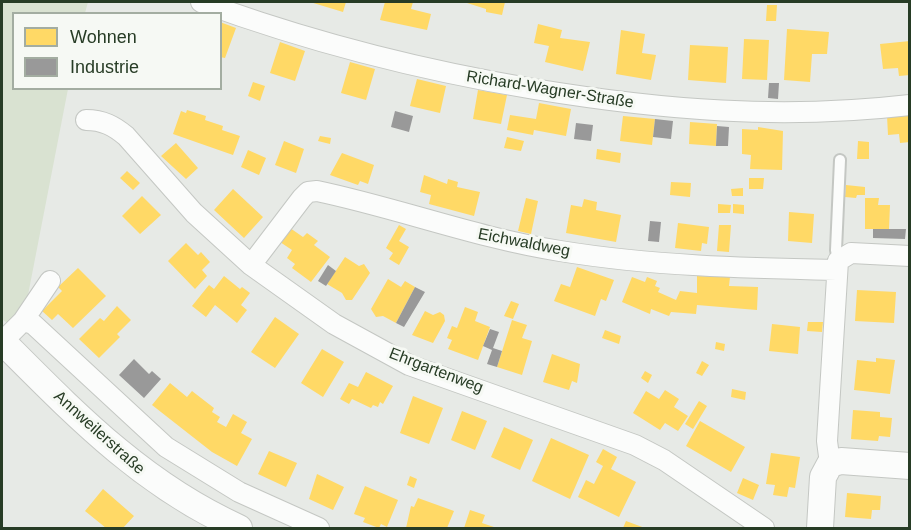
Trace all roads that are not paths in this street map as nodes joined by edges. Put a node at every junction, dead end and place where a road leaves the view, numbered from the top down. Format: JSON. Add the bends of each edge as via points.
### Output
{"nodes":[{"id":1,"x":201,"y":2,"type":"edge"},
{"id":2,"x":909,"y":105,"type":"edge"},
{"id":3,"x":86,"y":120,"type":"dead end"},
{"id":4,"x":840,"y":160,"type":"dead end"},
{"id":5,"x":909,"y":256,"type":"edge"},
{"id":6,"x":251,"y":265,"type":"junction"},
{"id":7,"x":838,"y":265,"type":"junction"},
{"id":8,"x":50,"y":281,"type":"dead end"},
{"id":9,"x":23,"y":321,"type":"junction"},
{"id":10,"x":2,"y":341,"type":"edge"},
{"id":11,"x":830,"y":464,"type":"junction"},
{"id":12,"x":909,"y":466,"type":"edge"},
{"id":13,"x":239,"y":528,"type":"edge"},
{"id":14,"x":319,"y":528,"type":"edge"},
{"id":15,"x":764,"y":528,"type":"edge"},
{"id":16,"x":820,"y":528,"type":"edge"}],
"edges":[{"from":1,"to":2,"type":"street","name":"Richard-Wagner-Straße","via":[[382,59],[573,95],[748,113],[843,112]]},
{"from":3,"to":6,"type":"street","name":"Ehrgartenweg","via":[[114,126],[126,136],[194,213]]},
{"from":4,"to":7,"type":"lane"},
{"from":5,"to":7,"type":"street","name":"Eichwaldweg","via":[[851,253]]},
{"from":6,"to":7,"type":"street","name":"Eichwaldweg","via":[[302,198],[317,190],[474,233],[559,251],[670,265]]},
{"from":6,"to":15,"type":"street","name":"Ehrgartenweg","via":[[371,345],[409,365],[635,445],[664,460]]},
{"from":7,"to":11,"type":"street","via":[[826,441]]},
{"from":8,"to":9,"type":"street"},
{"from":9,"to":10,"type":"street"},
{"from":9,"to":14,"type":"street","via":[[44,332],[166,447],[239,492]]},
{"from":10,"to":13,"type":"street","name":"Annweilerstraße","via":[[147,477]]},
{"from":11,"to":12,"type":"street","via":[[841,461]]},
{"from":11,"to":16,"type":"street","via":[[823,477]]}]}
